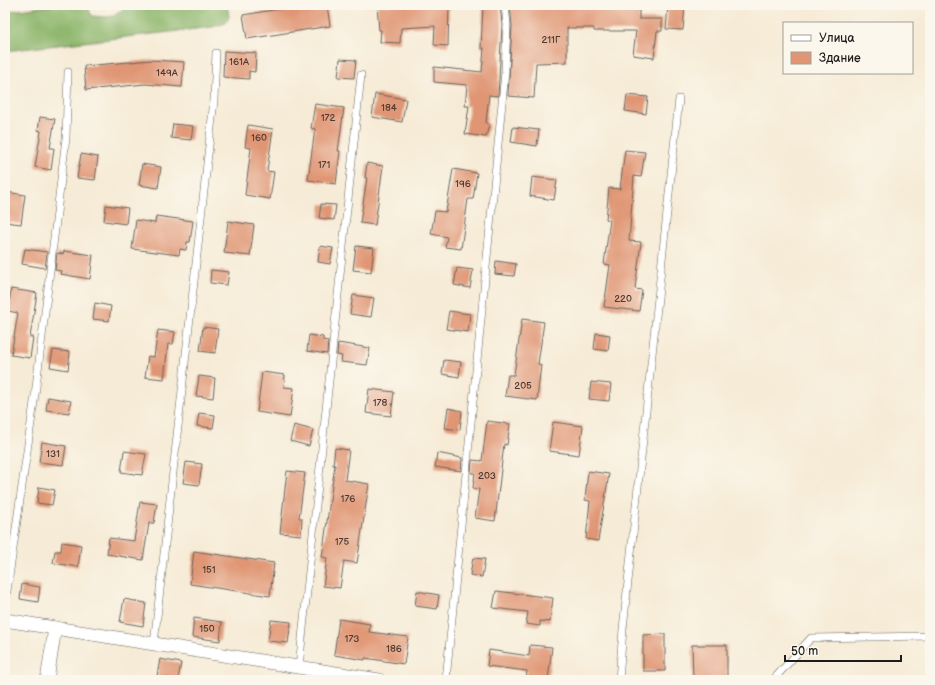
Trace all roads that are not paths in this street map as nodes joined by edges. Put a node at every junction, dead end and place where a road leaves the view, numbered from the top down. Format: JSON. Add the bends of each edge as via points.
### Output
{"nodes":[{"id":1,"x":505,"y":5,"type":"edge"},
{"id":2,"x":216,"y":53,"type":"dead end"},
{"id":3,"x":68,"y":72,"type":"dead end"},
{"id":4,"x":361,"y":75,"type":"dead end"},
{"id":5,"x":679,"y":98,"type":"dead end"},
{"id":6,"x":5,"y":606,"type":"edge"},
{"id":7,"x":5,"y":620,"type":"edge"},
{"id":8,"x":55,"y":628,"type":"junction"},
{"id":9,"x":930,"y":636,"type":"edge"},
{"id":10,"x":154,"y":644,"type":"junction"},
{"id":11,"x":299,"y":667,"type":"junction"},
{"id":12,"x":333,"y":676,"type":"edge"},
{"id":13,"x":47,"y":680,"type":"edge"},
{"id":14,"x":379,"y":680,"type":"edge"},
{"id":15,"x":446,"y":680,"type":"edge"},
{"id":16,"x":619,"y":680,"type":"edge"},
{"id":17,"x":773,"y":680,"type":"edge"}],
"edges":[{"from":1,"to":15,"type":"lane","via":[[505,72]]},
{"from":2,"to":10,"type":"lane","via":[[214,100]]},
{"from":3,"to":6,"type":"lane","via":[[66,138],[36,395]]},
{"from":4,"to":11,"type":"lane"},
{"from":5,"to":16,"type":"lane"},
{"from":7,"to":8,"type":"street"},
{"from":8,"to":10,"type":"street"},
{"from":8,"to":13,"type":"street"},
{"from":9,"to":17,"type":"lane","via":[[811,638]]},
{"from":10,"to":11,"type":"street"},
{"from":11,"to":12,"type":"street"},
{"from":12,"to":14,"type":"street"}]}
